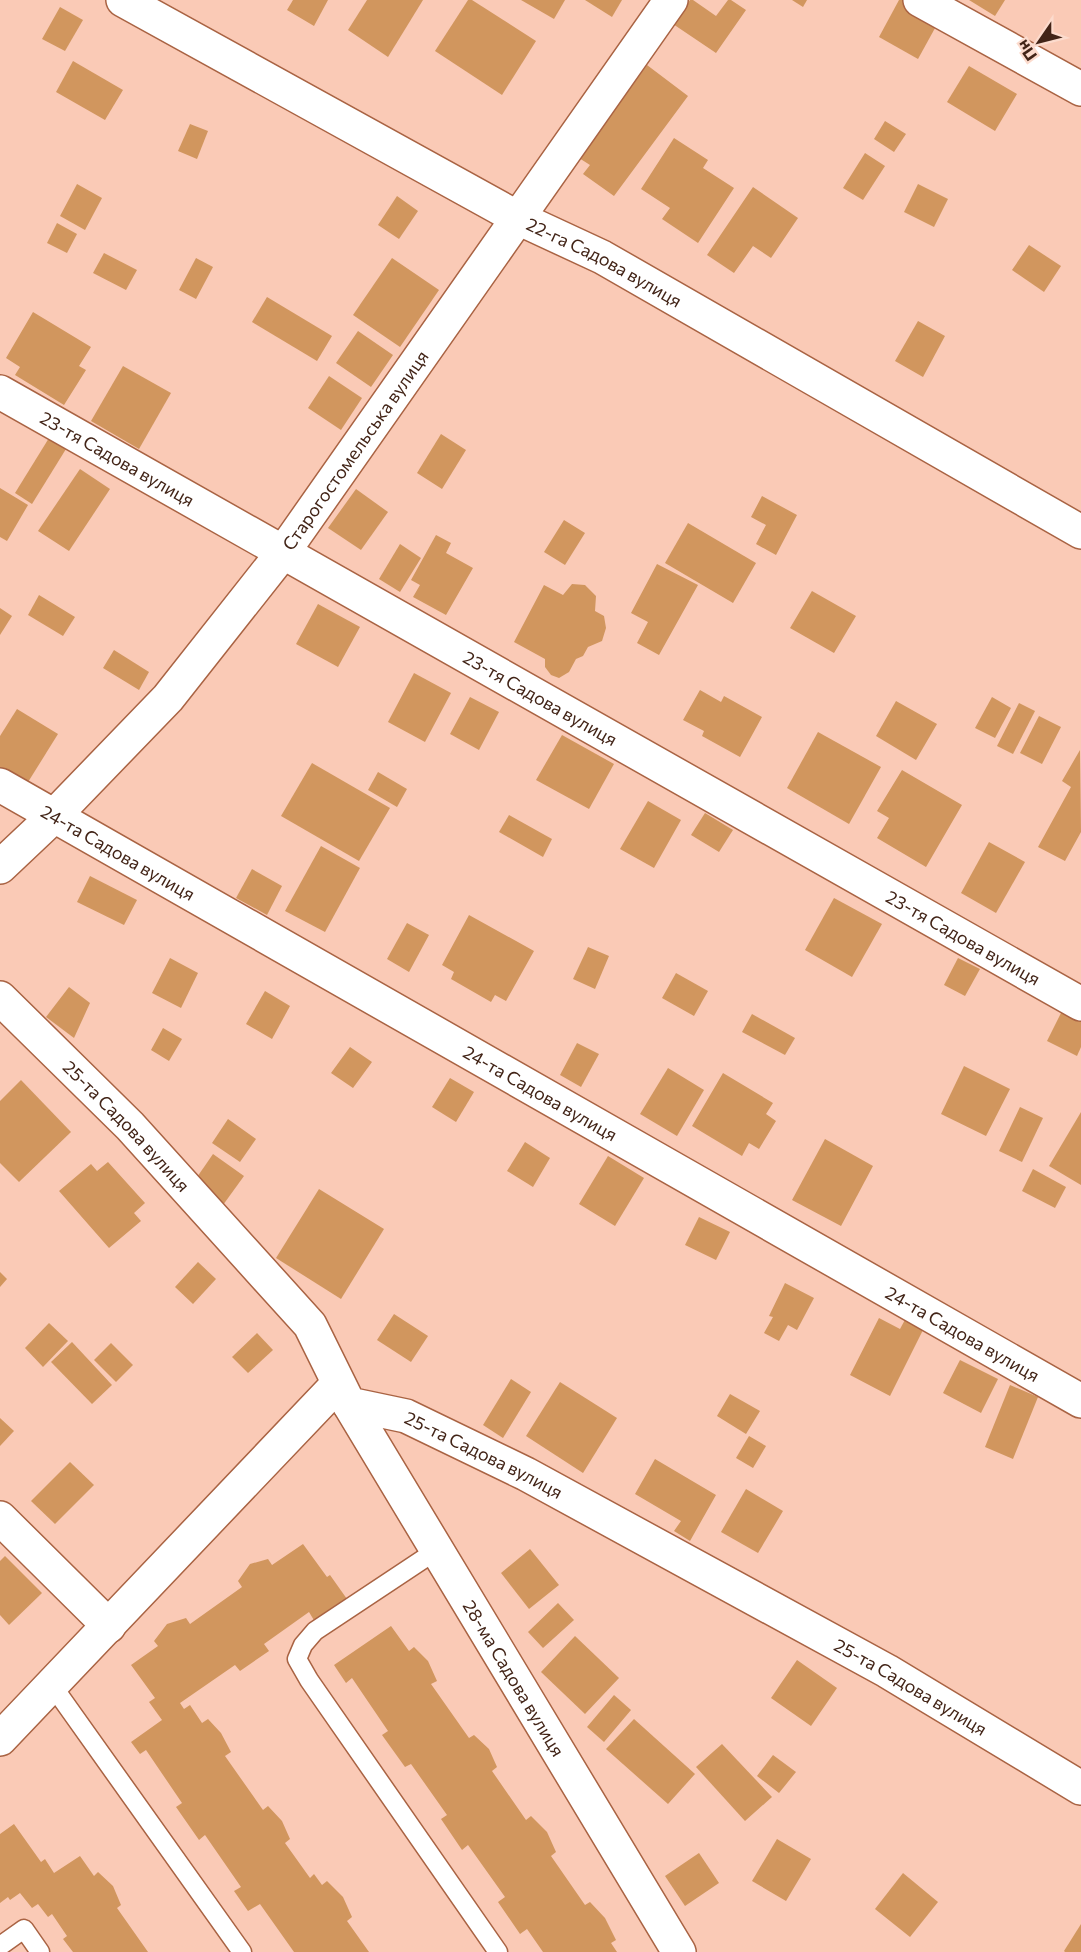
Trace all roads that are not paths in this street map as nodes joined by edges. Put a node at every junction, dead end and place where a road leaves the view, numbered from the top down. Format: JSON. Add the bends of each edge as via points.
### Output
{"nodes":[{"id":1,"x":123,"y":0,"type":"edge"},
{"id":2,"x":671,"y":0,"type":"edge"},
{"id":3,"x":920,"y":0,"type":"edge"},
{"id":4,"x":1081,"y":89,"type":"edge"},
{"id":5,"x":518,"y":218,"type":"junction"},
{"id":6,"x":0,"y":392,"type":"edge"},
{"id":7,"x":1081,"y":532,"type":"edge"},
{"id":8,"x":284,"y":551,"type":"junction"},
{"id":9,"x":0,"y":785,"type":"edge"},
{"id":10,"x":54,"y":816,"type":"junction"},
{"id":11,"x":0,"y":867,"type":"edge"},
{"id":12,"x":0,"y":998,"type":"edge"},
{"id":13,"x":1081,"y":1004,"type":"edge"},
{"id":14,"x":343,"y":1394,"type":"junction"},
{"id":15,"x":1081,"y":1401,"type":"edge"},
{"id":16,"x":0,"y":1518,"type":"edge"},
{"id":17,"x":437,"y":1550,"type":"junction"},
{"id":18,"x":109,"y":1626,"type":"junction"},
{"id":19,"x":52,"y":1685,"type":"junction"},
{"id":20,"x":0,"y":1739,"type":"edge"},
{"id":21,"x":1081,"y":1788,"type":"edge"},
{"id":22,"x":0,"y":1946,"type":"edge"},
{"id":23,"x":40,"y":1952,"type":"edge"},
{"id":24,"x":242,"y":1952,"type":"edge"},
{"id":25,"x":498,"y":1952,"type":"edge"},
{"id":26,"x":679,"y":1952,"type":"edge"}],
"edges":[{"from":1,"to":5,"type":"street","name":"22-га Садова вулиця"},
{"from":2,"to":5,"type":"street","name":"Старогостомельська вулиця"},
{"from":3,"to":4,"type":"street"},
{"from":5,"to":7,"type":"street","name":"22-га Садова вулиця","via":[[602,257]]},
{"from":5,"to":8,"type":"street","name":"Старогостомельська вулиця"},
{"from":6,"to":8,"type":"street","name":"23-тя Садова вулиця"},
{"from":8,"to":10,"type":"street","name":"Старогостомельська вулиця","via":[[168,698]]},
{"from":8,"to":13,"type":"street","name":"23-тя Садова вулиця"},
{"from":9,"to":10,"type":"street","name":"24-та Садова вулиця"},
{"from":10,"to":11,"type":"street","name":"Старогостомельська вулиця"},
{"from":10,"to":15,"type":"street","name":"24-та Садова вулиця"},
{"from":12,"to":14,"type":"street","name":"25-та Садова вулиця","via":[[130,1126],[310,1324]]},
{"from":14,"to":17,"type":"street","name":"28-ма Садова вулиця"},
{"from":14,"to":18,"type":"street"},
{"from":14,"to":21,"type":"street","name":"25-та Садова вулиця","via":[[406,1416],[526,1474],[887,1671]]},
{"from":16,"to":18,"type":"street"},
{"from":17,"to":25,"type":"lane","via":[[315,1631],[297,1659]]},
{"from":17,"to":26,"type":"street","name":"28-ма Садова вулиця"},
{"from":18,"to":19,"type":"street"},
{"from":19,"to":20,"type":"street"},
{"from":19,"to":24,"type":"lane"},
{"from":22,"to":23,"type":"lane","via":[[24,1929]]}]}
